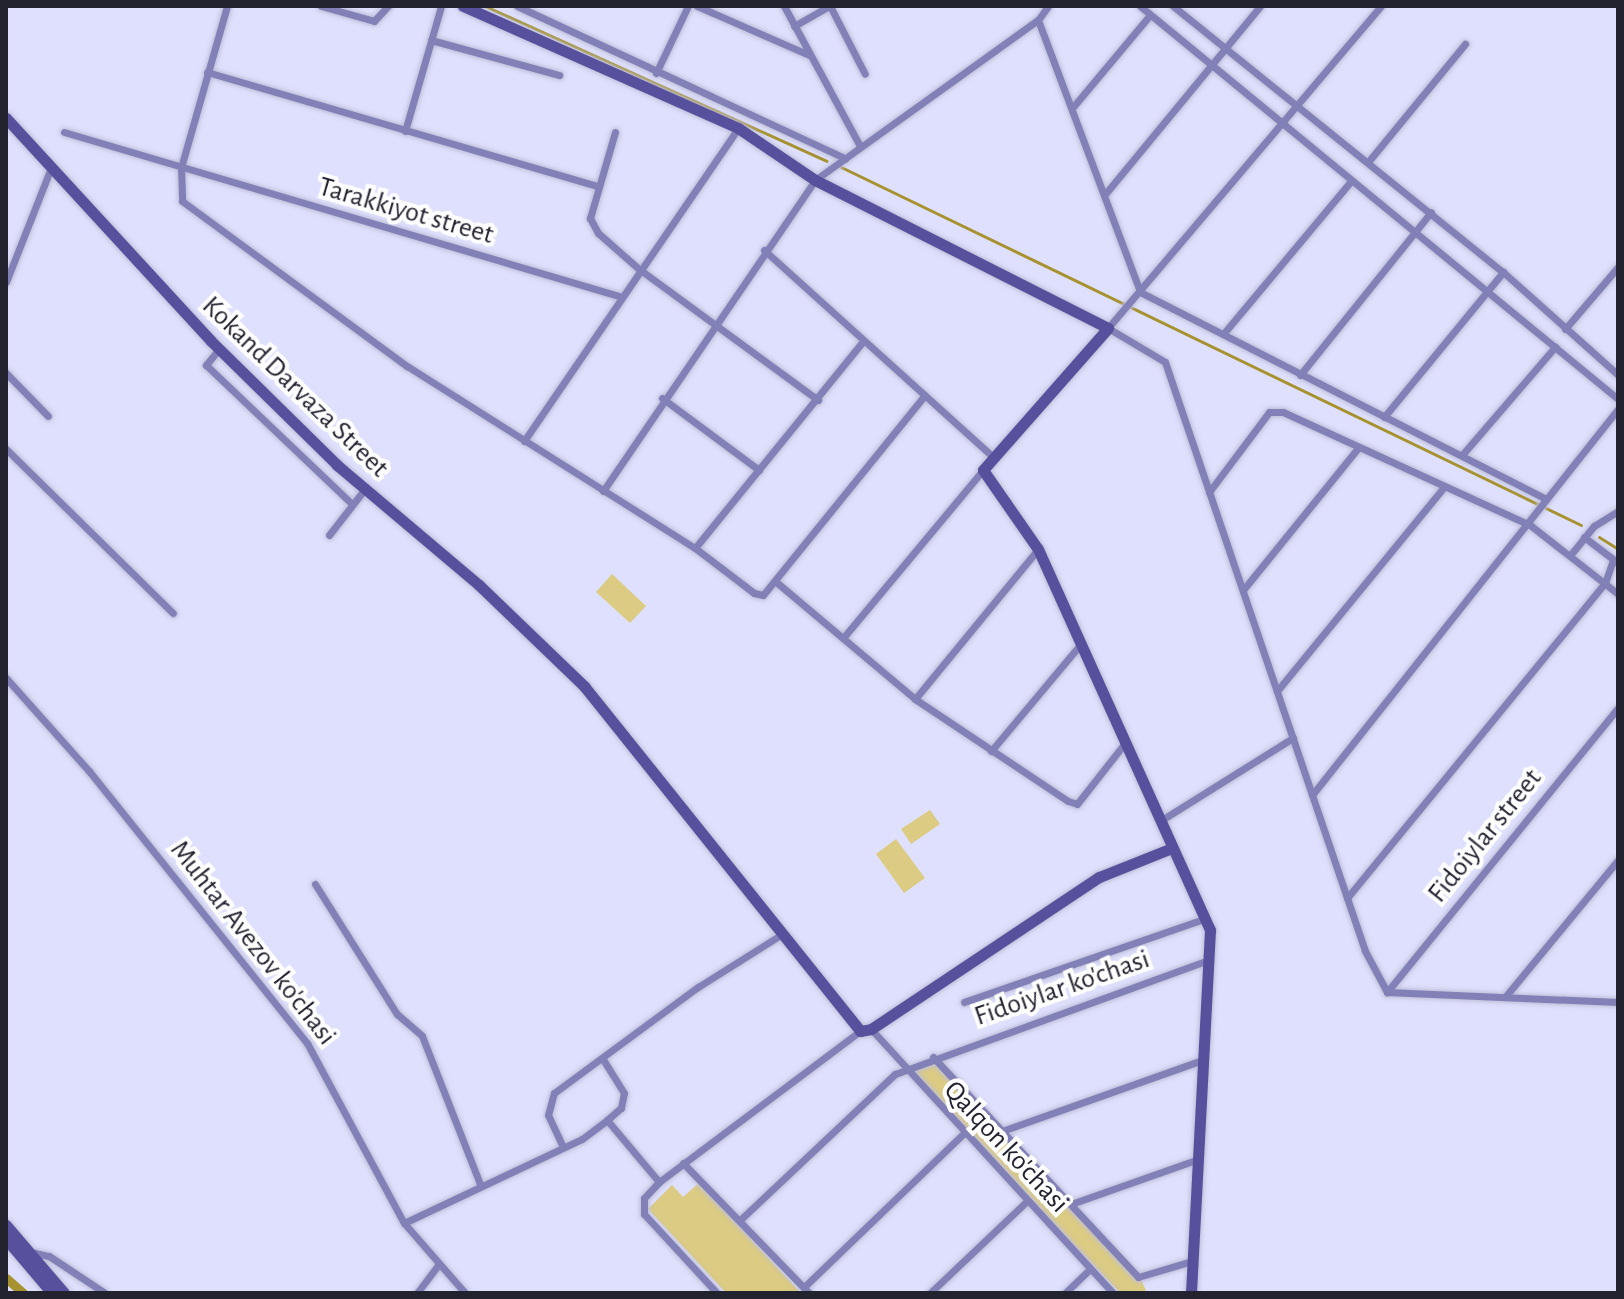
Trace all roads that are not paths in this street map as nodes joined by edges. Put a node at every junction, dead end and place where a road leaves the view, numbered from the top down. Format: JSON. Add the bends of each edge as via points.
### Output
{"nodes":[{"id":1,"x":227,"y":6,"type":"edge"},
{"id":2,"x":321,"y":6,"type":"edge"},
{"id":3,"x":388,"y":6,"type":"edge"},
{"id":4,"x":441,"y":6,"type":"edge"},
{"id":5,"x":463,"y":6,"type":"edge"},
{"id":6,"x":517,"y":6,"type":"edge"},
{"id":7,"x":688,"y":6,"type":"edge"},
{"id":8,"x":697,"y":6,"type":"edge"},
{"id":9,"x":784,"y":6,"type":"edge"},
{"id":10,"x":830,"y":6,"type":"edge"},
{"id":11,"x":1048,"y":6,"type":"edge"},
{"id":12,"x":1140,"y":6,"type":"edge"},
{"id":13,"x":1173,"y":6,"type":"edge"},
{"id":14,"x":1260,"y":6,"type":"edge"},
{"id":15,"x":1381,"y":6,"type":"edge"},
{"id":16,"x":1150,"y":15,"type":"junction"},
{"id":17,"x":1038,"y":20,"type":"junction"},
{"id":18,"x":794,"y":26,"type":"junction"},
{"id":19,"x":431,"y":40,"type":"junction"},
{"id":20,"x":1465,"y":44,"type":"dead end"},
{"id":21,"x":1223,"y":50,"type":"junction"},
{"id":22,"x":809,"y":55,"type":"junction"},
{"id":23,"x":1210,"y":63,"type":"junction"},
{"id":24,"x":207,"y":72,"type":"junction"},
{"id":25,"x":656,"y":73,"type":"junction"},
{"id":26,"x":865,"y":74,"type":"dead end"},
{"id":27,"x":559,"y":75,"type":"dead end"},
{"id":28,"x":1296,"y":106,"type":"junction"},
{"id":29,"x":1073,"y":107,"type":"junction"},
{"id":30,"x":6,"y":118,"type":"edge"},
{"id":31,"x":1282,"y":122,"type":"junction"},
{"id":32,"x":738,"y":128,"type":"junction"},
{"id":33,"x":405,"y":131,"type":"junction"},
{"id":34,"x":64,"y":132,"type":"dead end"},
{"id":35,"x":615,"y":132,"type":"dead end"},
{"id":36,"x":860,"y":146,"type":"junction"},
{"id":37,"x":845,"y":158,"type":"junction"},
{"id":38,"x":1368,"y":162,"type":"junction"},
{"id":39,"x":181,"y":167,"type":"junction"},
{"id":40,"x":51,"y":168,"type":"junction"},
{"id":41,"x":815,"y":180,"type":"junction"},
{"id":42,"x":1352,"y":180,"type":"junction"},
{"id":43,"x":598,"y":186,"type":"junction"},
{"id":44,"x":1106,"y":193,"type":"junction"},
{"id":45,"x":1431,"y":212,"type":"junction"},
{"id":46,"x":1414,"y":231,"type":"junction"},
{"id":47,"x":764,"y":250,"type":"junction"},
{"id":48,"x":1618,"y":267,"type":"edge"},
{"id":49,"x":639,"y":269,"type":"junction"},
{"id":50,"x":1503,"y":272,"type":"junction"},
{"id":51,"x":6,"y":282,"type":"edge"},
{"id":52,"x":1140,"y":292,"type":"junction"},
{"id":53,"x":1487,"y":292,"type":"junction"},
{"id":54,"x":619,"y":296,"type":"junction"},
{"id":55,"x":716,"y":323,"type":"junction"},
{"id":56,"x":1108,"y":328,"type":"junction"},
{"id":57,"x":1565,"y":329,"type":"junction"},
{"id":58,"x":1224,"y":333,"type":"junction"},
{"id":59,"x":863,"y":341,"type":"junction"},
{"id":60,"x":1555,"y":347,"type":"junction"},
{"id":61,"x":219,"y":349,"type":"junction"},
{"id":62,"x":6,"y":373,"type":"edge"},
{"id":63,"x":1300,"y":375,"type":"junction"},
{"id":64,"x":1618,"y":375,"type":"edge"},
{"id":65,"x":925,"y":395,"type":"junction"},
{"id":66,"x":662,"y":398,"type":"junction"},
{"id":67,"x":1618,"y":399,"type":"edge"},
{"id":68,"x":818,"y":400,"type":"junction"},
{"id":69,"x":1618,"y":409,"type":"edge"},
{"id":70,"x":48,"y":416,"type":"dead end"},
{"id":71,"x":1384,"y":417,"type":"junction"},
{"id":72,"x":524,"y":441,"type":"junction"},
{"id":73,"x":1358,"y":448,"type":"junction"},
{"id":74,"x":6,"y":449,"type":"edge"},
{"id":75,"x":1462,"y":455,"type":"junction"},
{"id":76,"x":993,"y":457,"type":"junction"},
{"id":77,"x":759,"y":470,"type":"junction"},
{"id":78,"x":983,"y":470,"type":"junction"},
{"id":79,"x":1443,"y":488,"type":"junction"},
{"id":80,"x":364,"y":490,"type":"junction"},
{"id":81,"x":603,"y":491,"type":"junction"},
{"id":82,"x":1209,"y":492,"type":"junction"},
{"id":83,"x":1546,"y":499,"type":"junction"},
{"id":84,"x":352,"y":504,"type":"junction"},
{"id":85,"x":1618,"y":511,"type":"edge"},
{"id":86,"x":1530,"y":525,"type":"junction"},
{"id":87,"x":329,"y":535,"type":"dead end"},
{"id":88,"x":1584,"y":537,"type":"junction"},
{"id":89,"x":695,"y":548,"type":"junction"},
{"id":90,"x":1038,"y":549,"type":"junction"},
{"id":91,"x":1572,"y":553,"type":"junction"},
{"id":92,"x":1615,"y":561,"type":"edge"},
{"id":93,"x":775,"y":581,"type":"junction"},
{"id":94,"x":1605,"y":583,"type":"junction"},
{"id":95,"x":1243,"y":590,"type":"junction"},
{"id":96,"x":1618,"y":594,"type":"edge"},
{"id":97,"x":173,"y":613,"type":"dead end"},
{"id":98,"x":843,"y":638,"type":"junction"},
{"id":99,"x":1080,"y":645,"type":"junction"},
{"id":100,"x":6,"y":678,"type":"edge"},
{"id":101,"x":1277,"y":691,"type":"junction"},
{"id":102,"x":915,"y":699,"type":"junction"},
{"id":103,"x":1618,"y":708,"type":"edge"},
{"id":104,"x":1293,"y":738,"type":"junction"},
{"id":105,"x":1125,"y":743,"type":"junction"},
{"id":106,"x":991,"y":751,"type":"junction"},
{"id":107,"x":1312,"y":795,"type":"junction"},
{"id":108,"x":1160,"y":821,"type":"junction"},
{"id":109,"x":1172,"y":848,"type":"junction"},
{"id":110,"x":1618,"y":860,"type":"edge"},
{"id":111,"x":315,"y":884,"type":"dead end"},
{"id":112,"x":1347,"y":898,"type":"junction"},
{"id":113,"x":1204,"y":919,"type":"junction"},
{"id":114,"x":782,"y":934,"type":"junction"},
{"id":115,"x":1205,"y":961,"type":"junction"},
{"id":116,"x":1387,"y":992,"type":"junction"},
{"id":117,"x":1505,"y":997,"type":"junction"},
{"id":118,"x":964,"y":1002,"type":"dead end"},
{"id":119,"x":1618,"y":1002,"type":"edge"},
{"id":120,"x":865,"y":1030,"type":"junction"},
{"id":121,"x":933,"y":1057,"type":"junction"},
{"id":122,"x":603,"y":1060,"type":"junction"},
{"id":123,"x":1203,"y":1060,"type":"junction"},
{"id":124,"x":903,"y":1069,"type":"junction"},
{"id":125,"x":607,"y":1120,"type":"junction"},
{"id":126,"x":1002,"y":1131,"type":"junction"},
{"id":127,"x":963,"y":1134,"type":"junction"},
{"id":128,"x":563,"y":1147,"type":"junction"},
{"id":129,"x":1196,"y":1160,"type":"junction"},
{"id":130,"x":683,"y":1163,"type":"junction"},
{"id":131,"x":659,"y":1182,"type":"junction"},
{"id":132,"x":480,"y":1184,"type":"junction"},
{"id":133,"x":1027,"y":1201,"type":"junction"},
{"id":134,"x":1071,"y":1204,"type":"junction"},
{"id":135,"x":740,"y":1220,"type":"junction"},
{"id":136,"x":404,"y":1223,"type":"junction"},
{"id":137,"x":6,"y":1225,"type":"edge"},
{"id":138,"x":6,"y":1239,"type":"edge"},
{"id":139,"x":28,"y":1251,"type":"junction"},
{"id":140,"x":1192,"y":1261,"type":"junction"},
{"id":141,"x":437,"y":1266,"type":"junction"},
{"id":142,"x":1090,"y":1269,"type":"junction"},
{"id":143,"x":807,"y":1291,"type":"edge"},
{"id":144,"x":52,"y":1293,"type":"edge"},
{"id":145,"x":64,"y":1293,"type":"edge"},
{"id":146,"x":105,"y":1293,"type":"edge"},
{"id":147,"x":417,"y":1293,"type":"edge"},
{"id":148,"x":465,"y":1293,"type":"edge"},
{"id":149,"x":717,"y":1293,"type":"edge"},
{"id":150,"x":930,"y":1293,"type":"edge"},
{"id":151,"x":1065,"y":1293,"type":"edge"},
{"id":152,"x":1113,"y":1293,"type":"edge"},
{"id":153,"x":1191,"y":1293,"type":"edge"}],
"edges":[{"from":1,"to":24,"type":"street"},
{"from":2,"to":3,"type":"street","via":[[374,21]]},
{"from":4,"to":19,"type":"street"},
{"from":5,"to":32,"type":"street"},
{"from":6,"to":25,"type":"street"},
{"from":7,"to":25,"type":"street"},
{"from":8,"to":22,"type":"street"},
{"from":9,"to":18,"type":"street"},
{"from":10,"to":18,"type":"street"},
{"from":10,"to":26,"type":"street"},
{"from":11,"to":17,"type":"street"},
{"from":12,"to":16,"type":"street"},
{"from":13,"to":21,"type":"street"},
{"from":14,"to":21,"type":"street"},
{"from":15,"to":28,"type":"street"},
{"from":16,"to":23,"type":"street"},
{"from":16,"to":29,"type":"street"},
{"from":17,"to":29,"type":"street"},
{"from":17,"to":36,"type":"street"},
{"from":18,"to":22,"type":"street"},
{"from":19,"to":27,"type":"street"},
{"from":19,"to":33,"type":"street"},
{"from":20,"to":38,"type":"street"},
{"from":21,"to":23,"type":"street"},
{"from":21,"to":28,"type":"street"},
{"from":22,"to":36,"type":"street"},
{"from":23,"to":31,"type":"street"},
{"from":23,"to":44,"type":"street"},
{"from":24,"to":33,"type":"street"},
{"from":24,"to":39,"type":"street"},
{"from":25,"to":37,"type":"street"},
{"from":28,"to":31,"type":"street"},
{"from":28,"to":38,"type":"street"},
{"from":29,"to":44,"type":"street"},
{"from":30,"to":40,"type":"street","name":"Kokand Darvaza Street"},
{"from":31,"to":42,"type":"street"},
{"from":31,"to":52,"type":"street"},
{"from":32,"to":41,"type":"street"},
{"from":32,"to":49,"type":"street"},
{"from":33,"to":43,"type":"street"},
{"from":34,"to":39,"type":"street","name":"Tarakkiyot street"},
{"from":35,"to":43,"type":"street"},
{"from":36,"to":37,"type":"street"},
{"from":37,"to":41,"type":"street"},
{"from":38,"to":45,"type":"street"},
{"from":39,"to":54,"type":"street","name":"Tarakkiyot street"},
{"from":39,"to":72,"type":"street","via":[[180,192],[189,208],[407,366]]},
{"from":40,"to":51,"type":"street"},
{"from":40,"to":61,"type":"street","name":"Kokand Darvaza Street"},
{"from":41,"to":47,"type":"street"},
{"from":41,"to":56,"type":"street"},
{"from":42,"to":46,"type":"street"},
{"from":42,"to":58,"type":"street"},
{"from":43,"to":49,"type":"street","via":[[593,225]]},
{"from":44,"to":52,"type":"street"},
{"from":45,"to":46,"type":"street"},
{"from":45,"to":50,"type":"street"},
{"from":46,"to":53,"type":"street"},
{"from":46,"to":63,"type":"street"},
{"from":47,"to":55,"type":"street"},
{"from":47,"to":59,"type":"street"},
{"from":48,"to":57,"type":"street"},
{"from":49,"to":54,"type":"street"},
{"from":49,"to":55,"type":"street"},
{"from":50,"to":53,"type":"street"},
{"from":50,"to":57,"type":"street"},
{"from":52,"to":56,"type":"street"},
{"from":52,"to":58,"type":"street"},
{"from":53,"to":60,"type":"street"},
{"from":53,"to":71,"type":"street"},
{"from":54,"to":72,"type":"street"},
{"from":55,"to":66,"type":"street"},
{"from":55,"to":68,"type":"street"},
{"from":56,"to":76,"type":"street"},
{"from":56,"to":82,"type":"street","via":[[1165,362]]},
{"from":57,"to":64,"type":"street"},
{"from":58,"to":63,"type":"street"},
{"from":59,"to":65,"type":"street"},
{"from":59,"to":68,"type":"street"},
{"from":60,"to":67,"type":"street"},
{"from":60,"to":75,"type":"street"},
{"from":61,"to":80,"type":"street","name":"Kokand Darvaza Street"},
{"from":61,"to":84,"type":"street","via":[[206,365]]},
{"from":62,"to":70,"type":"street"},
{"from":63,"to":71,"type":"street"},
{"from":65,"to":76,"type":"street"},
{"from":65,"to":93,"type":"street"},
{"from":66,"to":77,"type":"street"},
{"from":66,"to":81,"type":"street"},
{"from":68,"to":77,"type":"street"},
{"from":69,"to":83,"type":"street"},
{"from":71,"to":75,"type":"street"},
{"from":72,"to":81,"type":"street"},
{"from":73,"to":79,"type":"street"},
{"from":73,"to":82,"type":"street","via":[[1283,412],[1269,412]]},
{"from":73,"to":95,"type":"street"},
{"from":74,"to":97,"type":"street"},
{"from":75,"to":83,"type":"street"},
{"from":76,"to":78,"type":"street"},
{"from":77,"to":89,"type":"street"},
{"from":78,"to":90,"type":"street"},
{"from":78,"to":98,"type":"street"},
{"from":79,"to":86,"type":"street"},
{"from":79,"to":101,"type":"street"},
{"from":80,"to":84,"type":"street"},
{"from":80,"to":114,"type":"street","name":"Kokand Darvaza Street","via":[[479,585],[569,671]]},
{"from":81,"to":89,"type":"street"},
{"from":82,"to":95,"type":"street"},
{"from":83,"to":86,"type":"street"},
{"from":84,"to":87,"type":"street"},
{"from":85,"to":88,"type":"street"},
{"from":86,"to":91,"type":"street"},
{"from":86,"to":107,"type":"street"},
{"from":88,"to":91,"type":"street"},
{"from":88,"to":92,"type":"street"},
{"from":89,"to":93,"type":"street","via":[[754,593],[763,595]]},
{"from":90,"to":99,"type":"street"},
{"from":90,"to":102,"type":"street"},
{"from":91,"to":94,"type":"street"},
{"from":92,"to":94,"type":"street"},
{"from":93,"to":98,"type":"street"},
{"from":94,"to":96,"type":"street"},
{"from":94,"to":112,"type":"street"},
{"from":95,"to":101,"type":"street"},
{"from":98,"to":102,"type":"street"},
{"from":99,"to":105,"type":"street"},
{"from":99,"to":106,"type":"street"},
{"from":100,"to":136,"type":"street","name":"Muhtar Avezov ko'chasi","via":[[89,771],[307,1043]]},
{"from":101,"to":104,"type":"street"},
{"from":102,"to":106,"type":"street"},
{"from":103,"to":116,"type":"street","name":"Fidoiylar street"},
{"from":104,"to":107,"type":"street"},
{"from":104,"to":108,"type":"street"},
{"from":105,"to":106,"type":"street","via":[[1077,804]]},
{"from":105,"to":108,"type":"street"},
{"from":107,"to":112,"type":"street"},
{"from":108,"to":109,"type":"street"},
{"from":109,"to":113,"type":"street"},
{"from":109,"to":120,"type":"street","via":[[1099,877]]},
{"from":110,"to":117,"type":"street"},
{"from":111,"to":132,"type":"street","via":[[397,1014],[422,1036]]},
{"from":112,"to":116,"type":"street","via":[[1365,951]]},
{"from":113,"to":115,"type":"street","via":[[1211,940]]},
{"from":113,"to":118,"type":"street","name":"Fidoiylar ko'chasi"},
{"from":114,"to":120,"type":"street","name":"Kokand Darvaza Street"},
{"from":114,"to":122,"type":"street","via":[[698,987]]},
{"from":115,"to":121,"type":"street","name":"Fidoiylar ko'chasi"},
{"from":115,"to":123,"type":"street"},
{"from":116,"to":117,"type":"street"},
{"from":117,"to":119,"type":"street"},
{"from":120,"to":124,"type":"street","name":"Qalqon ko'chasi"},
{"from":120,"to":130,"type":"street"},
{"from":121,"to":124,"type":"street","name":"Fidoiylar ko'chasi"},
{"from":121,"to":126,"type":"street"},
{"from":122,"to":125,"type":"street","via":[[624,1093],[621,1108]]},
{"from":122,"to":128,"type":"street","via":[[547,1103]]},
{"from":123,"to":126,"type":"street"},
{"from":123,"to":129,"type":"street"},
{"from":124,"to":127,"type":"street","name":"Qalqon ko'chasi"},
{"from":124,"to":135,"type":"street"},
{"from":125,"to":128,"type":"street"},
{"from":125,"to":131,"type":"street"},
{"from":126,"to":134,"type":"street"},
{"from":127,"to":133,"type":"street","name":"Qalqon ko'chasi"},
{"from":127,"to":143,"type":"street"},
{"from":128,"to":132,"type":"street"},
{"from":129,"to":134,"type":"street"},
{"from":129,"to":140,"type":"street"},
{"from":130,"to":131,"type":"street"},
{"from":130,"to":135,"type":"street"},
{"from":131,"to":149,"type":"street","via":[[644,1198],[644,1214]]},
{"from":132,"to":136,"type":"street"},
{"from":133,"to":142,"type":"street","name":"Qalqon ko'chasi"},
{"from":133,"to":150,"type":"street"},
{"from":134,"to":140,"type":"street","via":[[1138,1277]]},
{"from":135,"to":143,"type":"street"},
{"from":136,"to":141,"type":"street","name":"Muhtar Avezov ko'chasi"},
{"from":137,"to":139,"type":"street"},
{"from":138,"to":144,"type":"street"},
{"from":139,"to":145,"type":"street"},
{"from":139,"to":146,"type":"street","via":[[49,1256]]},
{"from":140,"to":153,"type":"street"},
{"from":141,"to":147,"type":"street"},
{"from":141,"to":148,"type":"street","name":"Muhtar Avezov ko'chasi"},
{"from":142,"to":151,"type":"street"},
{"from":142,"to":152,"type":"street","name":"Qalqon ko'chasi"}]}
